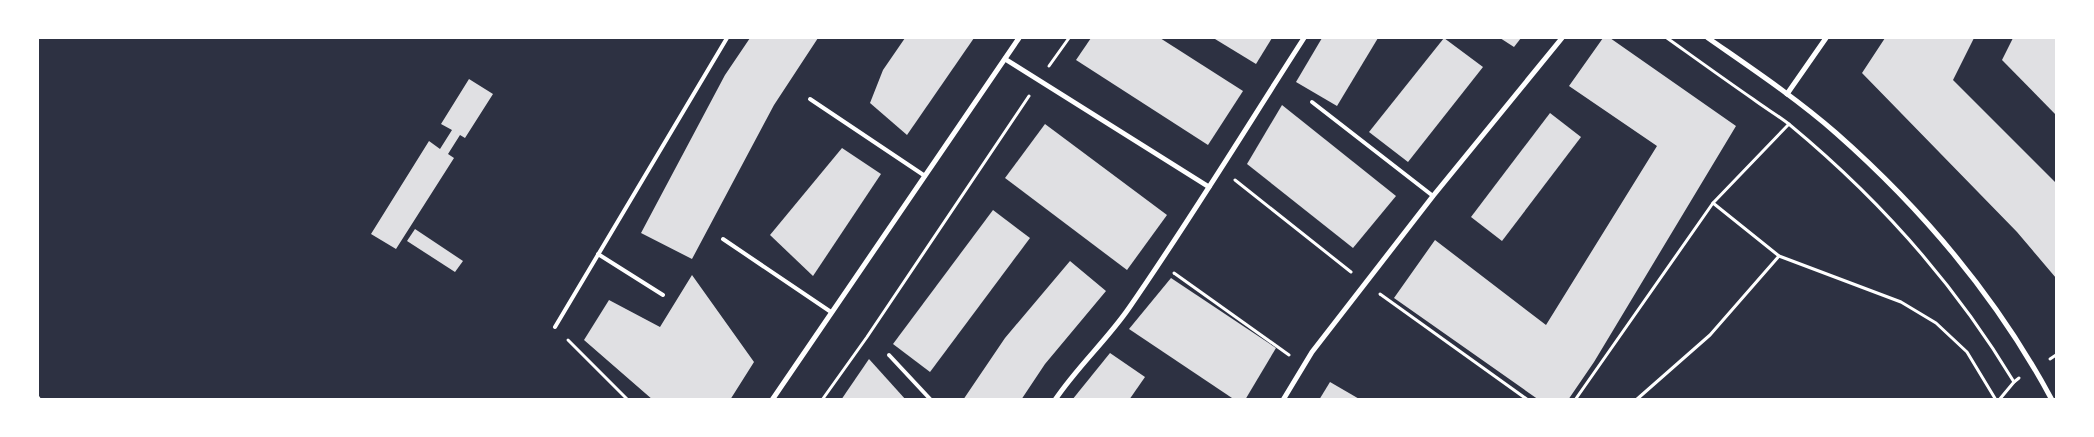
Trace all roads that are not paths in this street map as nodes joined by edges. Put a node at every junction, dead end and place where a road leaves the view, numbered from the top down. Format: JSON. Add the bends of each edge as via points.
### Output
{"nodes":[{"id":1,"x":727,"y":38,"type":"edge"},
{"id":2,"x":1019,"y":38,"type":"edge"},
{"id":3,"x":1304,"y":38,"type":"edge"},
{"id":4,"x":1562,"y":38,"type":"edge"},
{"id":5,"x":1708,"y":38,"type":"edge"},
{"id":6,"x":1826,"y":38,"type":"edge"},
{"id":7,"x":1005,"y":59,"type":"junction"},
{"id":8,"x":1786,"y":94,"type":"junction"},
{"id":9,"x":810,"y":99,"type":"dead end"},
{"id":10,"x":1312,"y":102,"type":"dead end"},
{"id":11,"x":925,"y":176,"type":"junction"},
{"id":12,"x":1209,"y":187,"type":"junction"},
{"id":13,"x":1433,"y":196,"type":"junction"},
{"id":14,"x":723,"y":239,"type":"dead end"},
{"id":15,"x":598,"y":254,"type":"junction"},
{"id":16,"x":663,"y":296,"type":"dead end"},
{"id":17,"x":831,"y":312,"type":"junction"},
{"id":18,"x":555,"y":327,"type":"road end"},
{"id":19,"x":889,"y":355,"type":"dead end"},
{"id":20,"x":772,"y":400,"type":"edge"},
{"id":21,"x":931,"y":400,"type":"edge"},
{"id":22,"x":1055,"y":400,"type":"edge"},
{"id":23,"x":1283,"y":400,"type":"edge"},
{"id":24,"x":2052,"y":400,"type":"edge"}],
"edges":[{"from":1,"to":15,"type":"lane"},
{"from":2,"to":7,"type":"street"},
{"from":3,"to":12,"type":"street"},
{"from":4,"to":13,"type":"street"},
{"from":5,"to":8,"type":"street"},
{"from":6,"to":8,"type":"street"},
{"from":7,"to":11,"type":"street"},
{"from":7,"to":12,"type":"street"},
{"from":8,"to":24,"type":"street","via":[[1848,144],[1925,223],[1997,311]]},
{"from":9,"to":11,"type":"lane"},
{"from":10,"to":13,"type":"lane"},
{"from":11,"to":17,"type":"street"},
{"from":12,"to":22,"type":"street","via":[[1127,311]]},
{"from":13,"to":23,"type":"street","via":[[1304,365]]},
{"from":14,"to":17,"type":"lane"},
{"from":15,"to":16,"type":"lane"},
{"from":15,"to":18,"type":"lane"},
{"from":17,"to":20,"type":"street"},
{"from":19,"to":21,"type":"lane"}]}
